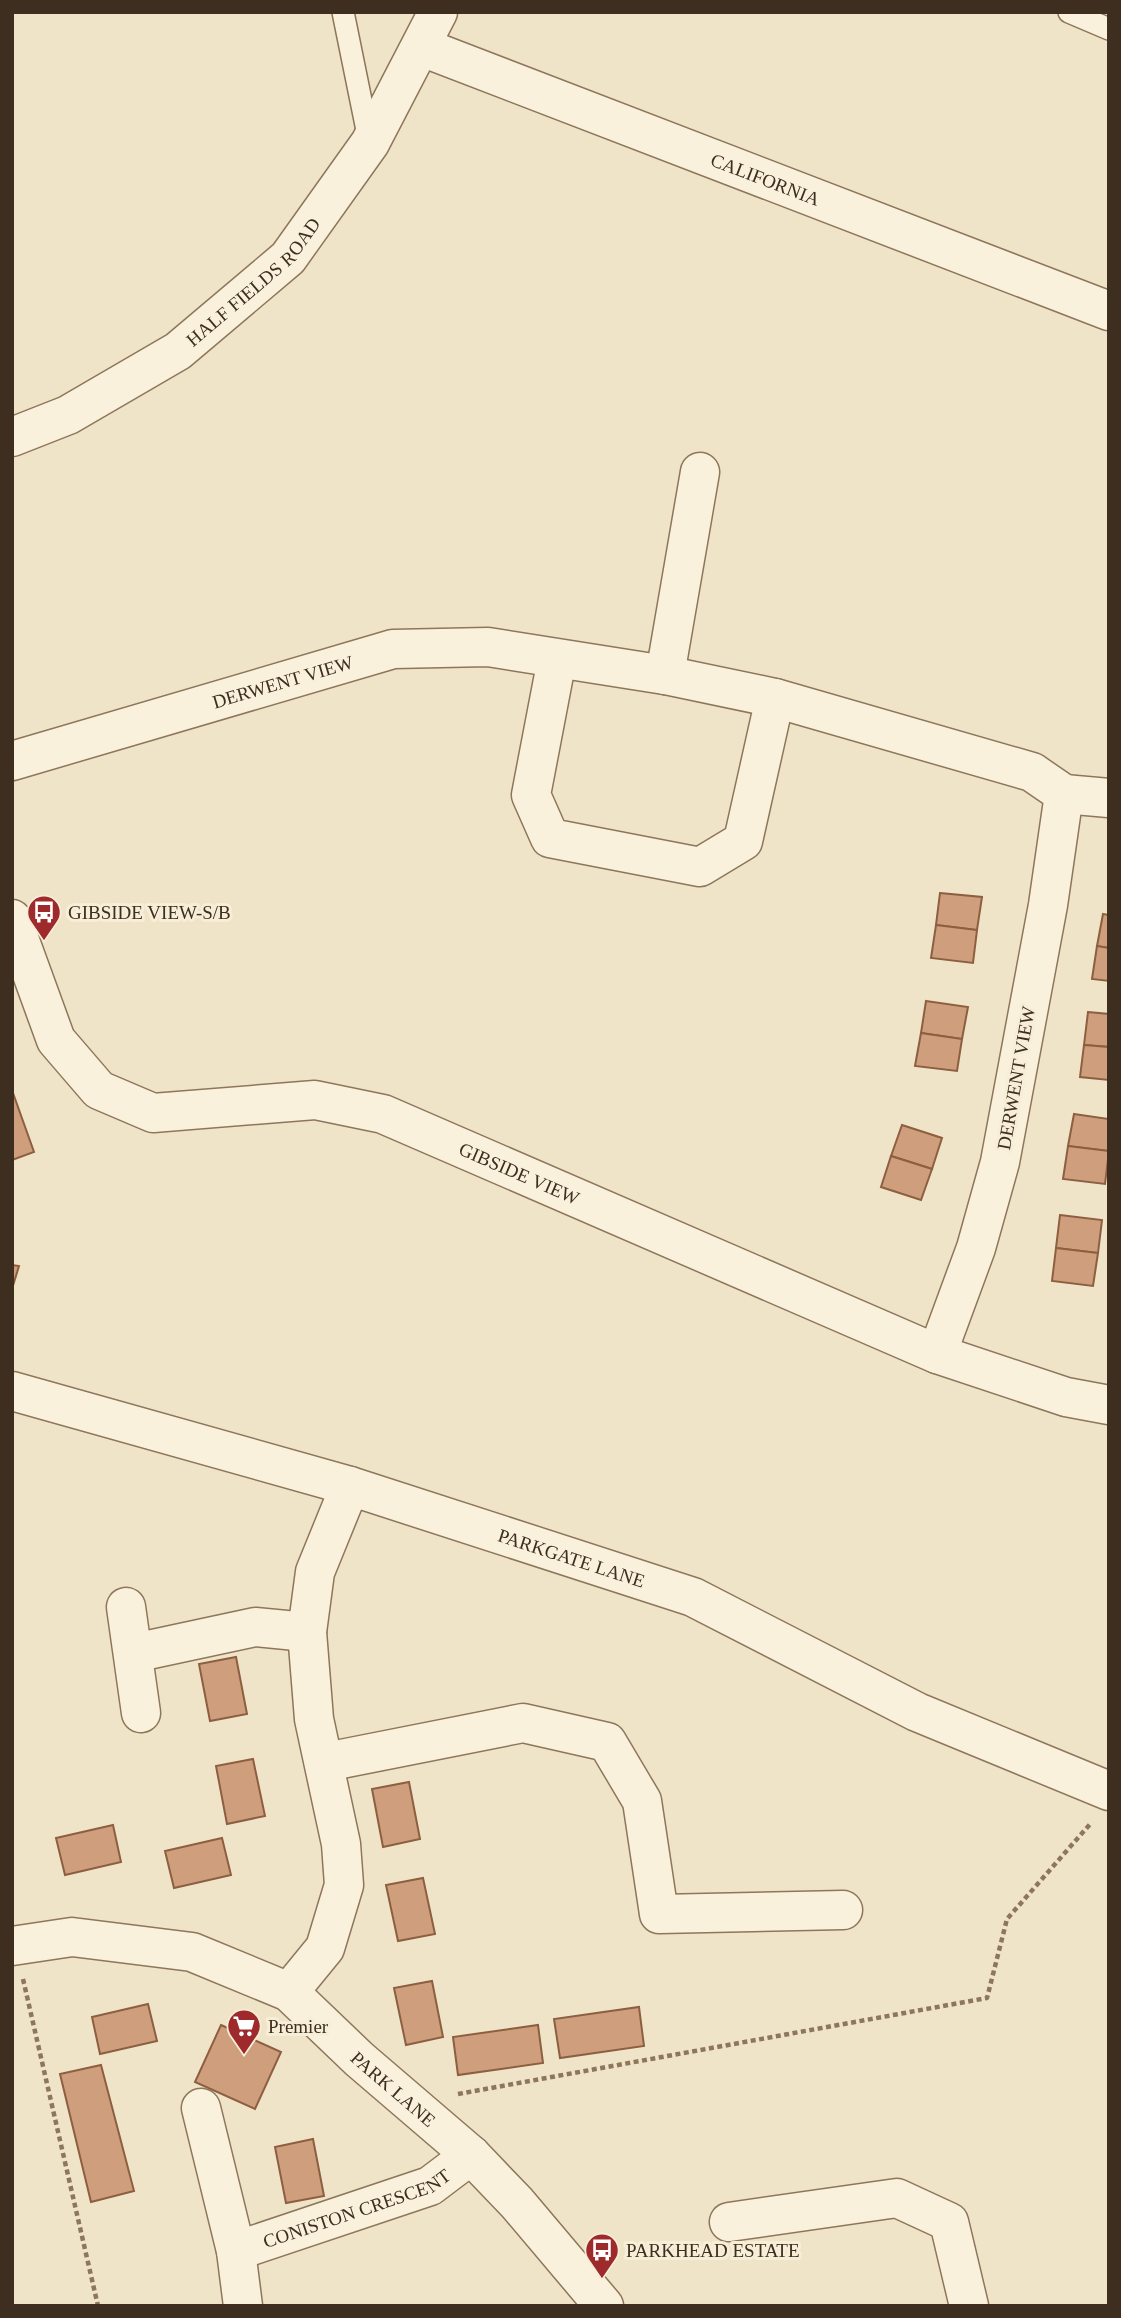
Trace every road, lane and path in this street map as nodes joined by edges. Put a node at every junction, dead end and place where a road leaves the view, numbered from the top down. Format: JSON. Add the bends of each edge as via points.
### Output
{"nodes":[{"id":1,"x":343,"y":12,"type":"edge"},
{"id":2,"x":438,"y":12,"type":"edge"},
{"id":3,"x":1069,"y":12,"type":"edge"},
{"id":4,"x":1109,"y":29,"type":"edge"},
{"id":5,"x":422,"y":47,"type":"junction"},
{"id":6,"x":370,"y":142,"type":"junction"},
{"id":7,"x":1109,"y":311,"type":"edge"},
{"id":8,"x":12,"y":437,"type":"edge"},
{"id":9,"x":700,"y":472,"type":"dead end"},
{"id":10,"x":557,"y":659,"type":"junction"},
{"id":11,"x":666,"y":675,"type":"junction"},
{"id":12,"x":775,"y":698,"type":"junction"},
{"id":13,"x":12,"y":761,"type":"edge"},
{"id":14,"x":1064,"y":794,"type":"junction"},
{"id":15,"x":1109,"y":798,"type":"edge"},
{"id":16,"x":12,"y":919,"type":"edge"},
{"id":17,"x":937,"y":1354,"type":"junction"},
{"id":18,"x":12,"y":1391,"type":"edge"},
{"id":19,"x":1109,"y":1405,"type":"edge"},
{"id":20,"x":350,"y":1486,"type":"junction"},
{"id":21,"x":126,"y":1607,"type":"dead end"},
{"id":22,"x":307,"y":1632,"type":"junction"},
{"id":23,"x":134,"y":1653,"type":"junction"},
{"id":24,"x":141,"y":1713,"type":"dead end"},
{"id":25,"x":326,"y":1762,"type":"junction"},
{"id":26,"x":1105,"y":1802,"type":"edge"},
{"id":27,"x":843,"y":1910,"type":"dead end"},
{"id":28,"x":13,"y":1946,"type":"edge"},
{"id":29,"x":289,"y":1992,"type":"junction"},
{"id":30,"x":409,"y":2103,"type":"junction"},
{"id":31,"x":201,"y":2108,"type":"dead end"},
{"id":32,"x":471,"y":2155,"type":"junction"},
{"id":33,"x":729,"y":2221,"type":"dead end"},
{"id":34,"x":236,"y":2251,"type":"junction"},
{"id":35,"x":98,"y":2306,"type":"edge"},
{"id":36,"x":243,"y":2306,"type":"edge"},
{"id":37,"x":604,"y":2306,"type":"edge"},
{"id":38,"x":970,"y":2306,"type":"edge"}],
"edges":[{"from":1,"to":6,"type":"lane"},
{"from":2,"to":5,"type":"street","name":"HALF FIELDS ROAD"},
{"from":3,"to":4,"type":"lane"},
{"from":5,"to":6,"type":"street","name":"HALF FIELDS ROAD"},
{"from":5,"to":7,"type":"street","name":"CALIFORNIA"},
{"from":6,"to":8,"type":"street","name":"HALF FIELDS ROAD","via":[[288,258],[178,351],[68,415]]},
{"from":9,"to":11,"type":"street"},
{"from":10,"to":11,"type":"street","name":"DERWENT VIEW"},
{"from":10,"to":12,"type":"street","via":[[531,795],[550,838],[699,867],[743,841]]},
{"from":10,"to":13,"type":"street","name":"DERWENT VIEW","via":[[488,647],[393,649]]},
{"from":11,"to":12,"type":"street","name":"DERWENT VIEW"},
{"from":12,"to":14,"type":"street","name":"DERWENT VIEW","via":[[1032,772]]},
{"from":14,"to":15,"type":"street","name":"DERWENT VIEW"},
{"from":14,"to":17,"type":"street","name":"DERWENT VIEW","via":[[1000,1161],[976,1248]]},
{"from":16,"to":17,"type":"street","name":"GIBSIDE VIEW","via":[[56,1040],[99,1090],[153,1113],[315,1100],[383,1114]]},
{"from":17,"to":19,"type":"street","name":"GIBSIDE VIEW","via":[[1066,1397]]},
{"from":18,"to":20,"type":"street","name":"PARKGATE LANE"},
{"from":20,"to":22,"type":"street","via":[[315,1572]]},
{"from":20,"to":26,"type":"street","name":"PARKGATE LANE","via":[[694,1597]]},
{"from":21,"to":23,"type":"street"},
{"from":22,"to":23,"type":"street","via":[[256,1627]]},
{"from":22,"to":25,"type":"street","via":[[314,1719]]},
{"from":23,"to":24,"type":"street"},
{"from":25,"to":27,"type":"street","via":[[523,1723],[607,1742],[642,1801],[659,1914]]},
{"from":25,"to":29,"type":"street","via":[[344,1885],[325,1948]]},
{"from":26,"to":30,"type":"path","via":[[1007,1919],[987,1998]]},
{"from":28,"to":29,"type":"street","name":"PARK LANE","via":[[72,1937],[192,1952]]},
{"from":28,"to":35,"type":"path"},
{"from":29,"to":30,"type":"street","name":"PARK LANE"},
{"from":30,"to":32,"type":"street","name":"PARK LANE"},
{"from":31,"to":34,"type":"street","name":"CONISTON CRESCENT"},
{"from":32,"to":34,"type":"street","name":"CONISTON CRESCENT","via":[[430,2186]]},
{"from":32,"to":37,"type":"street","name":"PARK LANE"},
{"from":33,"to":38,"type":"street","via":[[897,2198],[949,2221]]},
{"from":34,"to":36,"type":"street","name":"CONISTON CRESCENT"}]}
